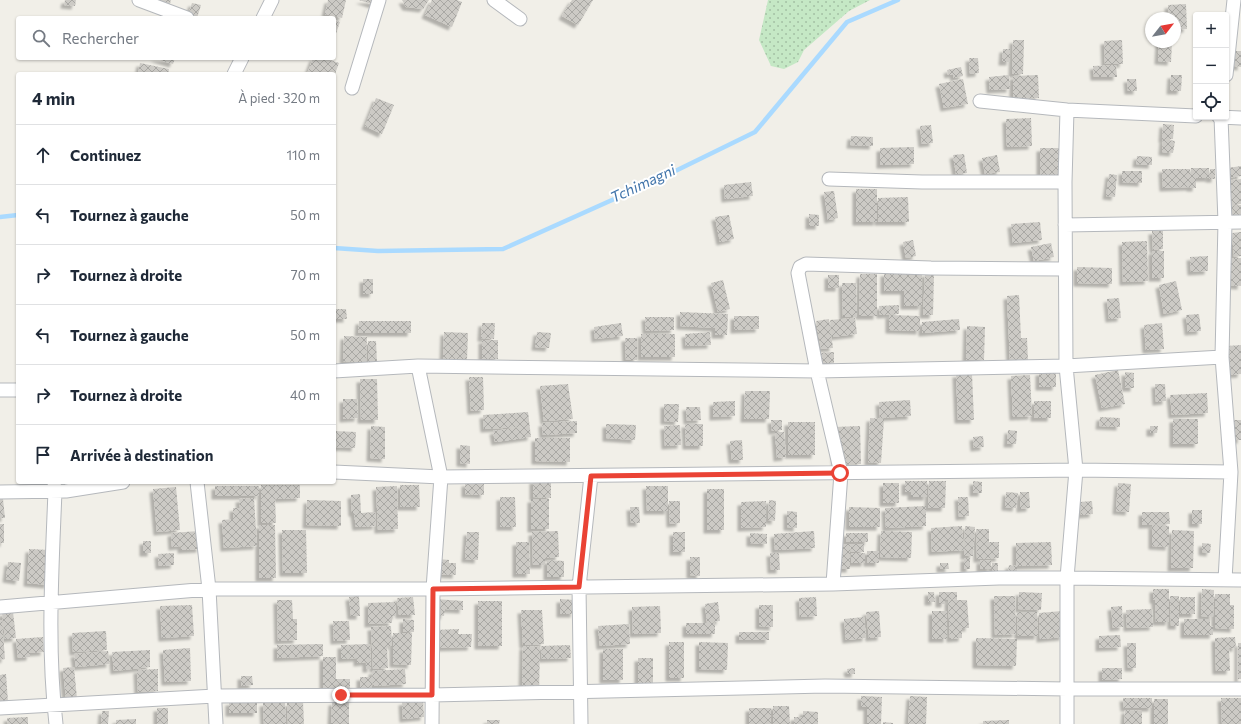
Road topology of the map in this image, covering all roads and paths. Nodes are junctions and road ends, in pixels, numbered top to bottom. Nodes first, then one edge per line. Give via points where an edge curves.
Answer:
1 (139, 0) edge
2 (272, 0) edge
3 (379, 0) edge
4 (494, 0) edge
5 (1234, 0) edge
6 (180, 16) edge
7 (264, 16) edge
8 (520, 18) dead end
9 (1229, 48) edge
10 (241, 60) edge
11 (235, 72) edge
12 (352, 88) dead end
13 (980, 101) dead end
14 (1067, 110) junction
15 (1193, 116) edge
16 (1229, 117) edge
17 (1241, 118) edge
18 (1221, 120) edge
19 (829, 179) dead end
20 (1065, 182) junction
21 (1225, 222) junction
22 (1241, 222) edge
23 (1065, 225) junction
24 (1065, 268) junction
25 (1222, 357) junction
26 (418, 366) junction
27 (1066, 366) junction
28 (336, 371) edge
29 (817, 371) junction
30 (0, 390) edge
31 (16, 390) edge
32 (1076, 470) junction
33 (336, 472) edge
34 (1231, 472) junction
35 (840, 473) junction
36 (591, 476) junction
37 (441, 477) junction
38 (110, 484) edge
39 (197, 484) edge
40 (54, 487) edge
41 (0, 492) edge
42 (1068, 578) junction
43 (1225, 580) junction
44 (1241, 580) edge
45 (833, 584) junction
46 (579, 587) junction
47 (433, 589) junction
48 (209, 590) junction
49 (51, 603) junction
50 (0, 607) edge
51 (1067, 689) junction
52 (1241, 689) edge
53 (581, 692) junction
54 (432, 695) junction
55 (215, 696) junction
56 (54, 705) junction
57 (0, 708) edge
58 (56, 724) edge
59 (216, 724) edge
60 (432, 724) edge
61 (581, 724) edge
62 (1066, 724) edge

1 - 6 street
2 - 7 street
3 - 12 street
4 - 8 street
5 - 9 street
10 - 11 street
13 - 14 street
14 - 15 street
14 - 20 street
16 - 17 street
18 - 21 street
19 - 20 street
20 - 23 street
21 - 22 street
21 - 23 street
21 - 25 street
23 - 24 street
24 - 27 street
24 - 29 street via 930,268 806,264 800,267 798,274
25 - 27 street
25 - 34 street
26 - 28 street
26 - 29 street
26 - 37 street
27 - 29 street
27 - 32 street
29 - 35 street
30 - 31 street
32 - 34 street
32 - 35 street
32 - 42 street
33 - 37 street
34 - 43 street
35 - 36 street
35 - 45 street
36 - 37 street
36 - 46 street
37 - 47 street
38 - 40 street via 66,491
39 - 48 street
40 - 41 street
40 - 49 street
42 - 43 street
42 - 45 street
42 - 51 street
43 - 44 street
45 - 46 street
46 - 47 street
46 - 53 street
47 - 48 street
47 - 54 street
48 - 49 street
48 - 55 street
49 - 50 street
49 - 56 street
51 - 52 street
51 - 53 street via 825,686
51 - 62 street
53 - 54 street
53 - 61 street
54 - 55 street
54 - 60 street
55 - 56 street
55 - 59 street
56 - 57 street
56 - 58 street

